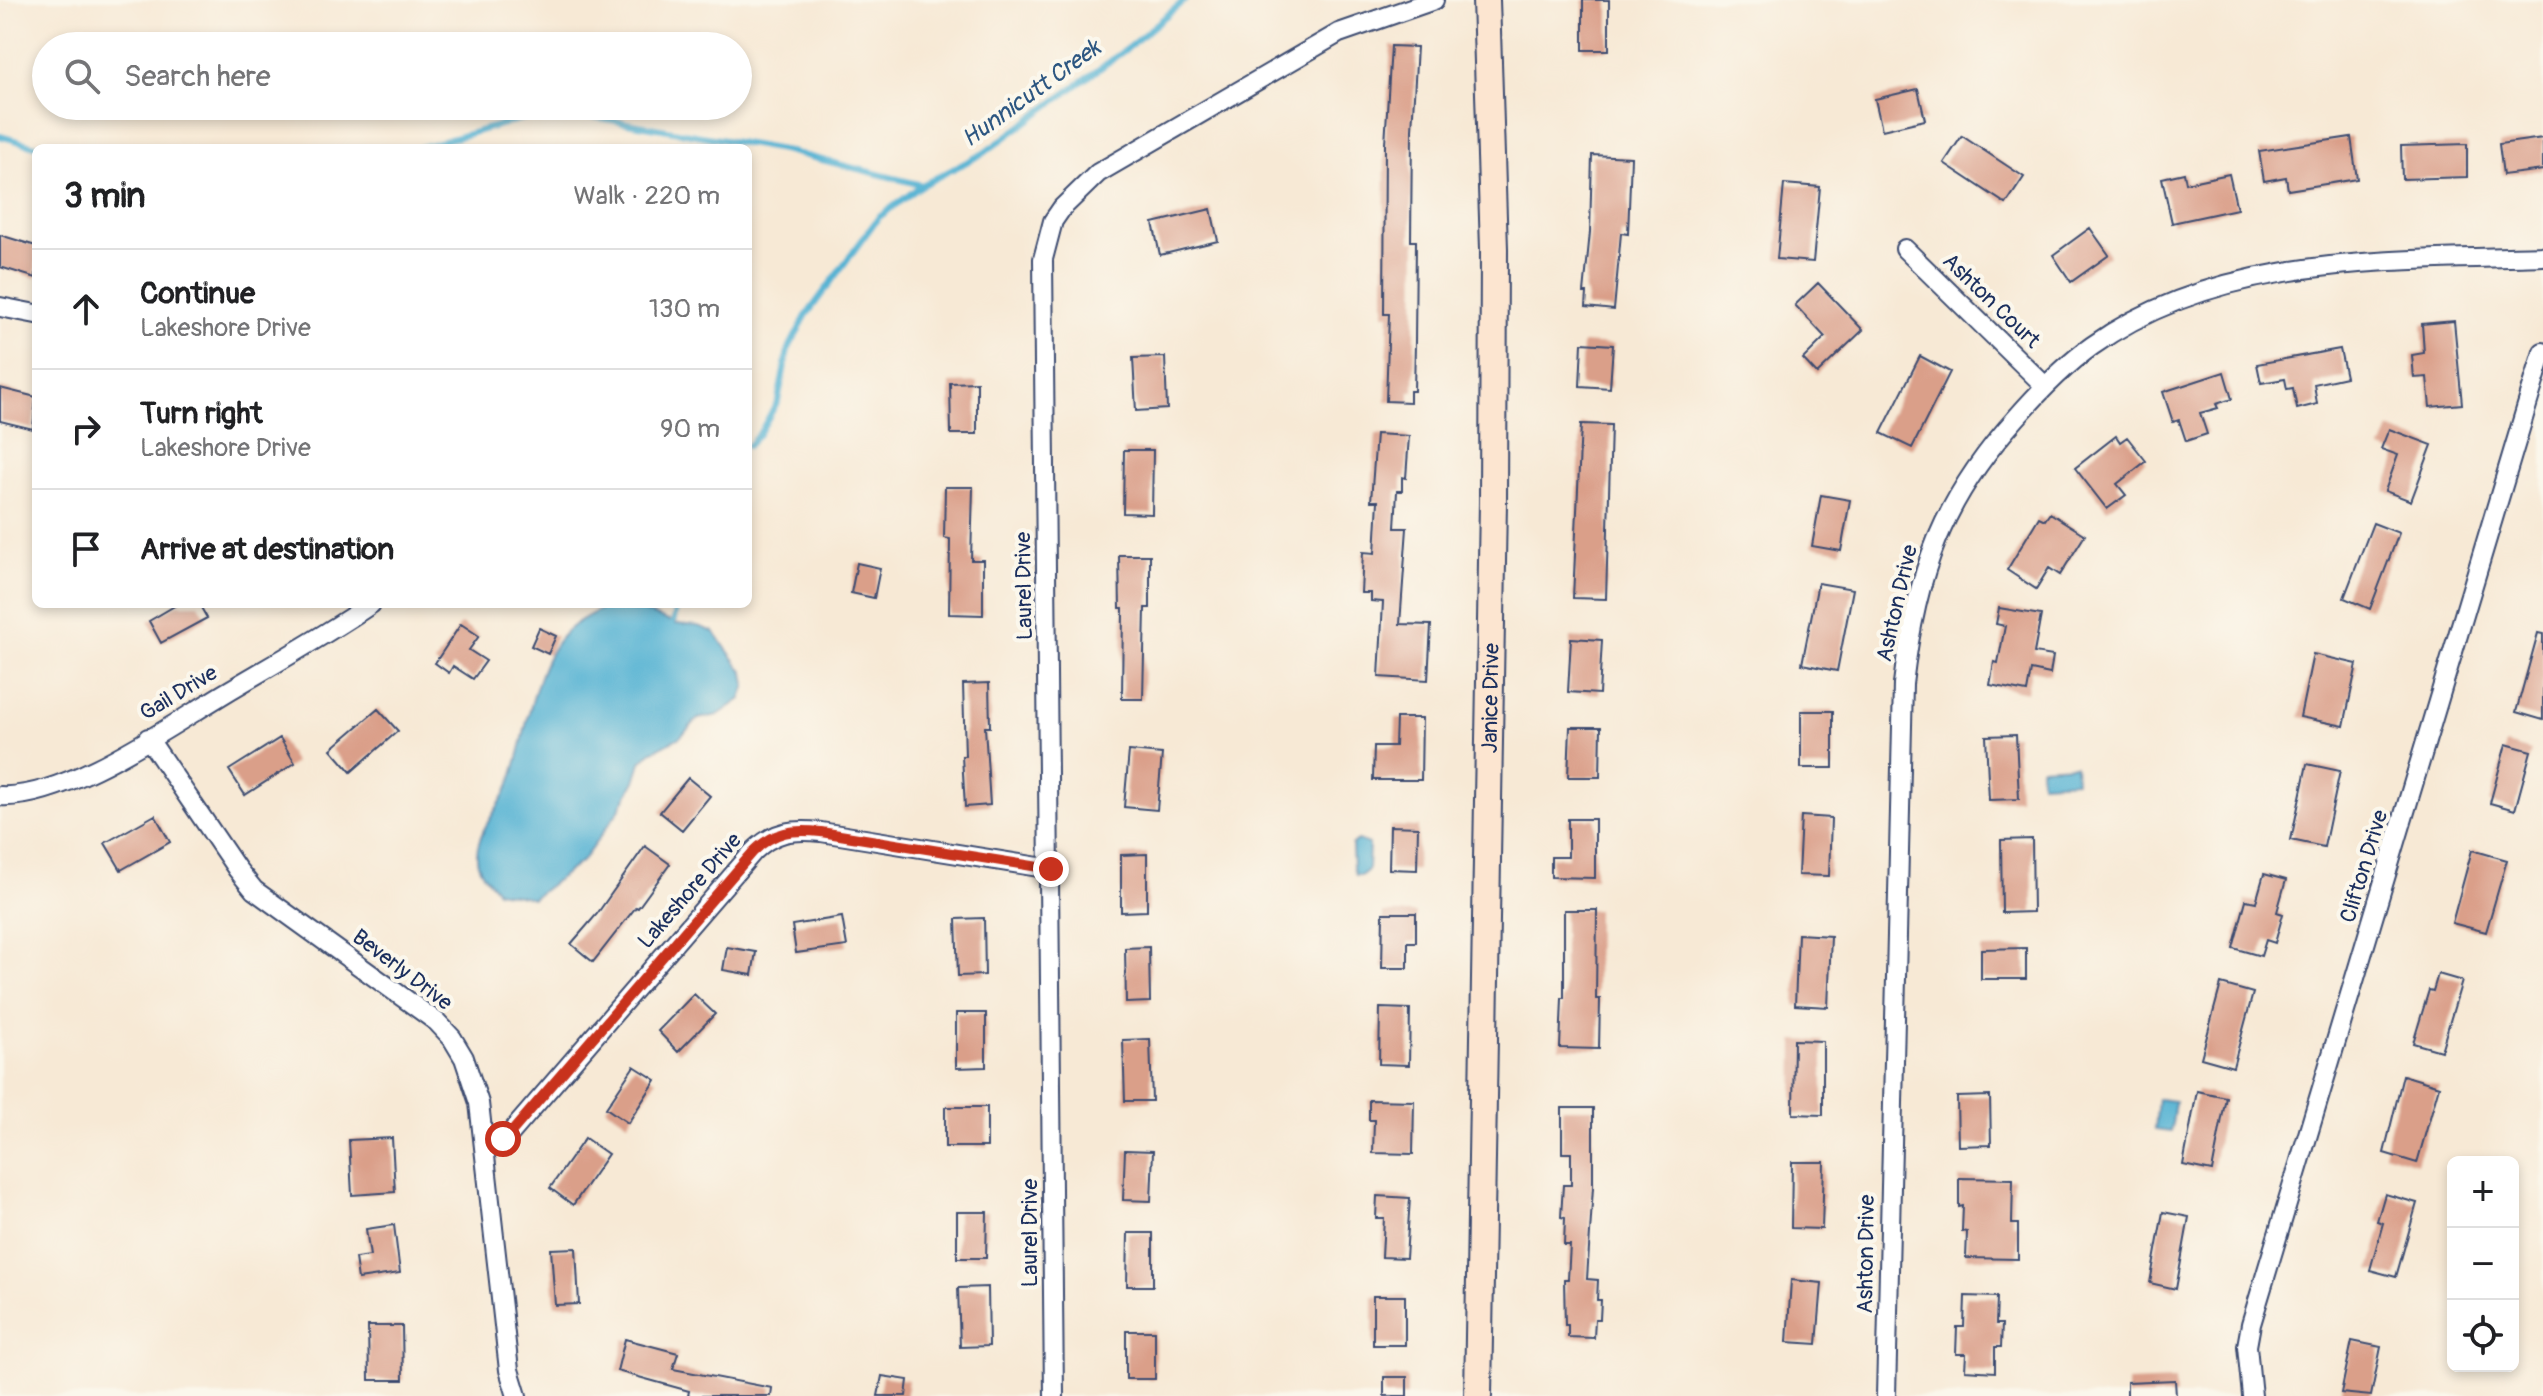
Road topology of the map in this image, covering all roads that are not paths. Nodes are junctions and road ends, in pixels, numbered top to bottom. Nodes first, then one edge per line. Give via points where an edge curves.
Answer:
1 (1434, 0) edge
2 (1486, 0) edge
3 (1905, 249) dead end
4 (2543, 256) edge
5 (0, 307) edge
6 (32, 313) edge
7 (2543, 352) edge
8 (2045, 386) junction
9 (364, 608) edge
10 (148, 738) junction
11 (0, 796) edge
12 (1051, 869) junction
13 (485, 1146) junction
14 (517, 1396) edge
15 (1054, 1396) edge
16 (1478, 1396) edge
17 (1886, 1396) edge
18 (2252, 1396) edge

1 - 12 street, Laurel Drive via 1339,33 1125,157 1085,183 1053,221 1043,259
2 - 16 street, Janice Drive via 1494,249 1493,487
3 - 8 street, Ashton Court
4 - 8 street, Ashton Drive via 2374,262 2238,282 2120,328
5 - 6 street
7 - 18 street, Clifton Drive via 2251,1324 2247,1346
8 - 17 street, Ashton Drive via 1986,451 1949,512 1925,568 1908,639 1901,731
9 - 10 street, Gail Drive
10 - 11 street, Gail Drive via 62,784
10 - 13 street, Beverly Drive via 254,890 452,1038 473,1079
12 - 13 street, Lakeshore Drive via 821,832 773,835 509,1135
12 - 15 street, Laurel Drive
13 - 14 street, Beverly Drive via 509,1370

